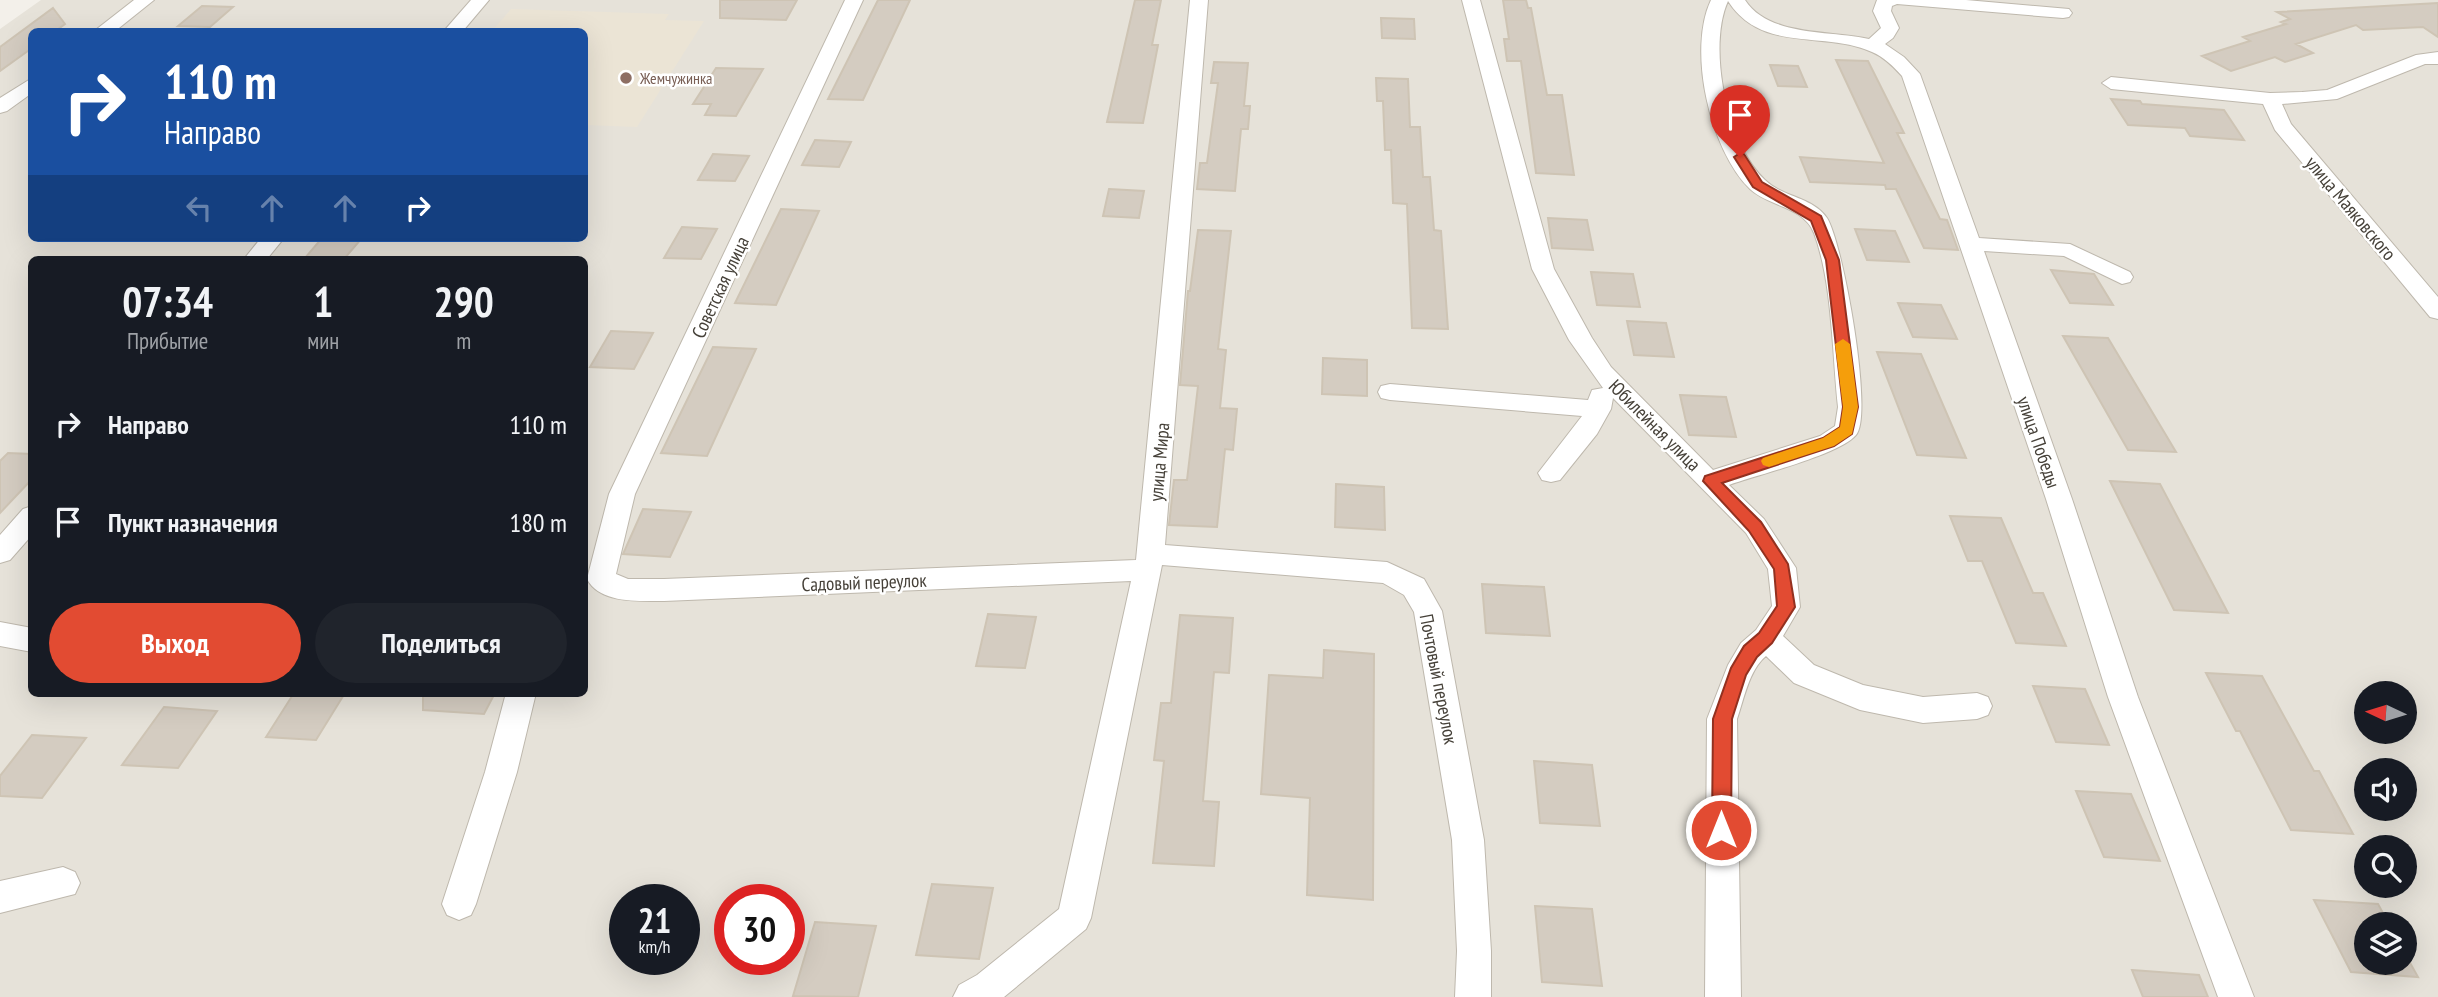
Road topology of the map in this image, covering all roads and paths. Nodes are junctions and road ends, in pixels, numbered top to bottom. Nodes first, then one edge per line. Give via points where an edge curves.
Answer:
1 (145, 0) edge
2 (480, 0) edge
3 (854, 0) edge
4 (1199, 0) edge
5 (1471, 0) edge
6 (1720, 0) edge
7 (1736, 0) edge
8 (1893, 0) edge
9 (1901, 0) edge
10 (2063, 13) dead end
11 (107, 28) edge
12 (456, 28) edge
13 (1872, 45) junction
14 (2438, 58) edge
15 (2111, 83) dead end
16 (28, 87) edge
17 (2270, 99) junction
18 (0, 107) edge
19 (270, 242) edge
20 (1970, 244) junction
21 (258, 256) edge
22 (2122, 277) dead end
23 (2438, 312) edge
24 (1604, 373) junction
25 (1390, 392) dead end
26 (1599, 409) junction
27 (1551, 473) dead end
28 (1710, 481) junction
29 (28, 520) edge
30 (0, 552) edge
31 (1149, 562) junction
32 (593, 584) edge
33 (0, 634) edge
34 (1766, 638) junction
35 (28, 639) edge
36 (520, 697) edge
37 (1977, 706) dead end
38 (63, 883) dead end
39 (0, 897) edge
40 (459, 904) dead end
41 (971, 997) edge
42 (1473, 997) edge
43 (1723, 997) edge
44 (2236, 997) edge

1 - 11 street
2 - 12 street
3 - 32 street, Советская улица via 622,494
4 - 31 street, улица Мира
5 - 24 street, Юбилейная улица via 1543,269
6 - 28 street via 1712,10 1709,32 1719,103 1748,174 1758,185 1817,219 1832,260 1850,407 1847,430 1829,442
7 - 13 street, улица Победы via 1750,20 1763,25
8 - 13 street via 1884,3 1882,11 1890,28
9 - 10 street
13 - 20 street, улица Победы via 1896,57 1911,74
14 - 17 street via 2422,59 2330,95
15 - 17 street
16 - 18 street
17 - 23 street, улица Маяковского via 2283,126
19 - 21 street
20 - 22 street via 2070,251
20 - 44 street, улица Победы via 2123,697
24 - 26 street
24 - 28 street, Юбилейная улица
25 - 26 street
26 - 27 street
28 - 34 street, Юбилейная улица via 1755,526 1782,568 1786,607
29 - 30 street
31 - 32 street, Садовый переулок via 664,590
31 - 41 street, улица Мира via 1074,918
31 - 42 street, Почтовый переулок via 1387,573 1414,587 1429,611 1468,840
33 - 35 street
34 - 37 street via 1804,674 1860,697 1923,710
34 - 43 street, Юбилейная улица via 1738,674 1722,719
36 - 40 street
38 - 39 street

